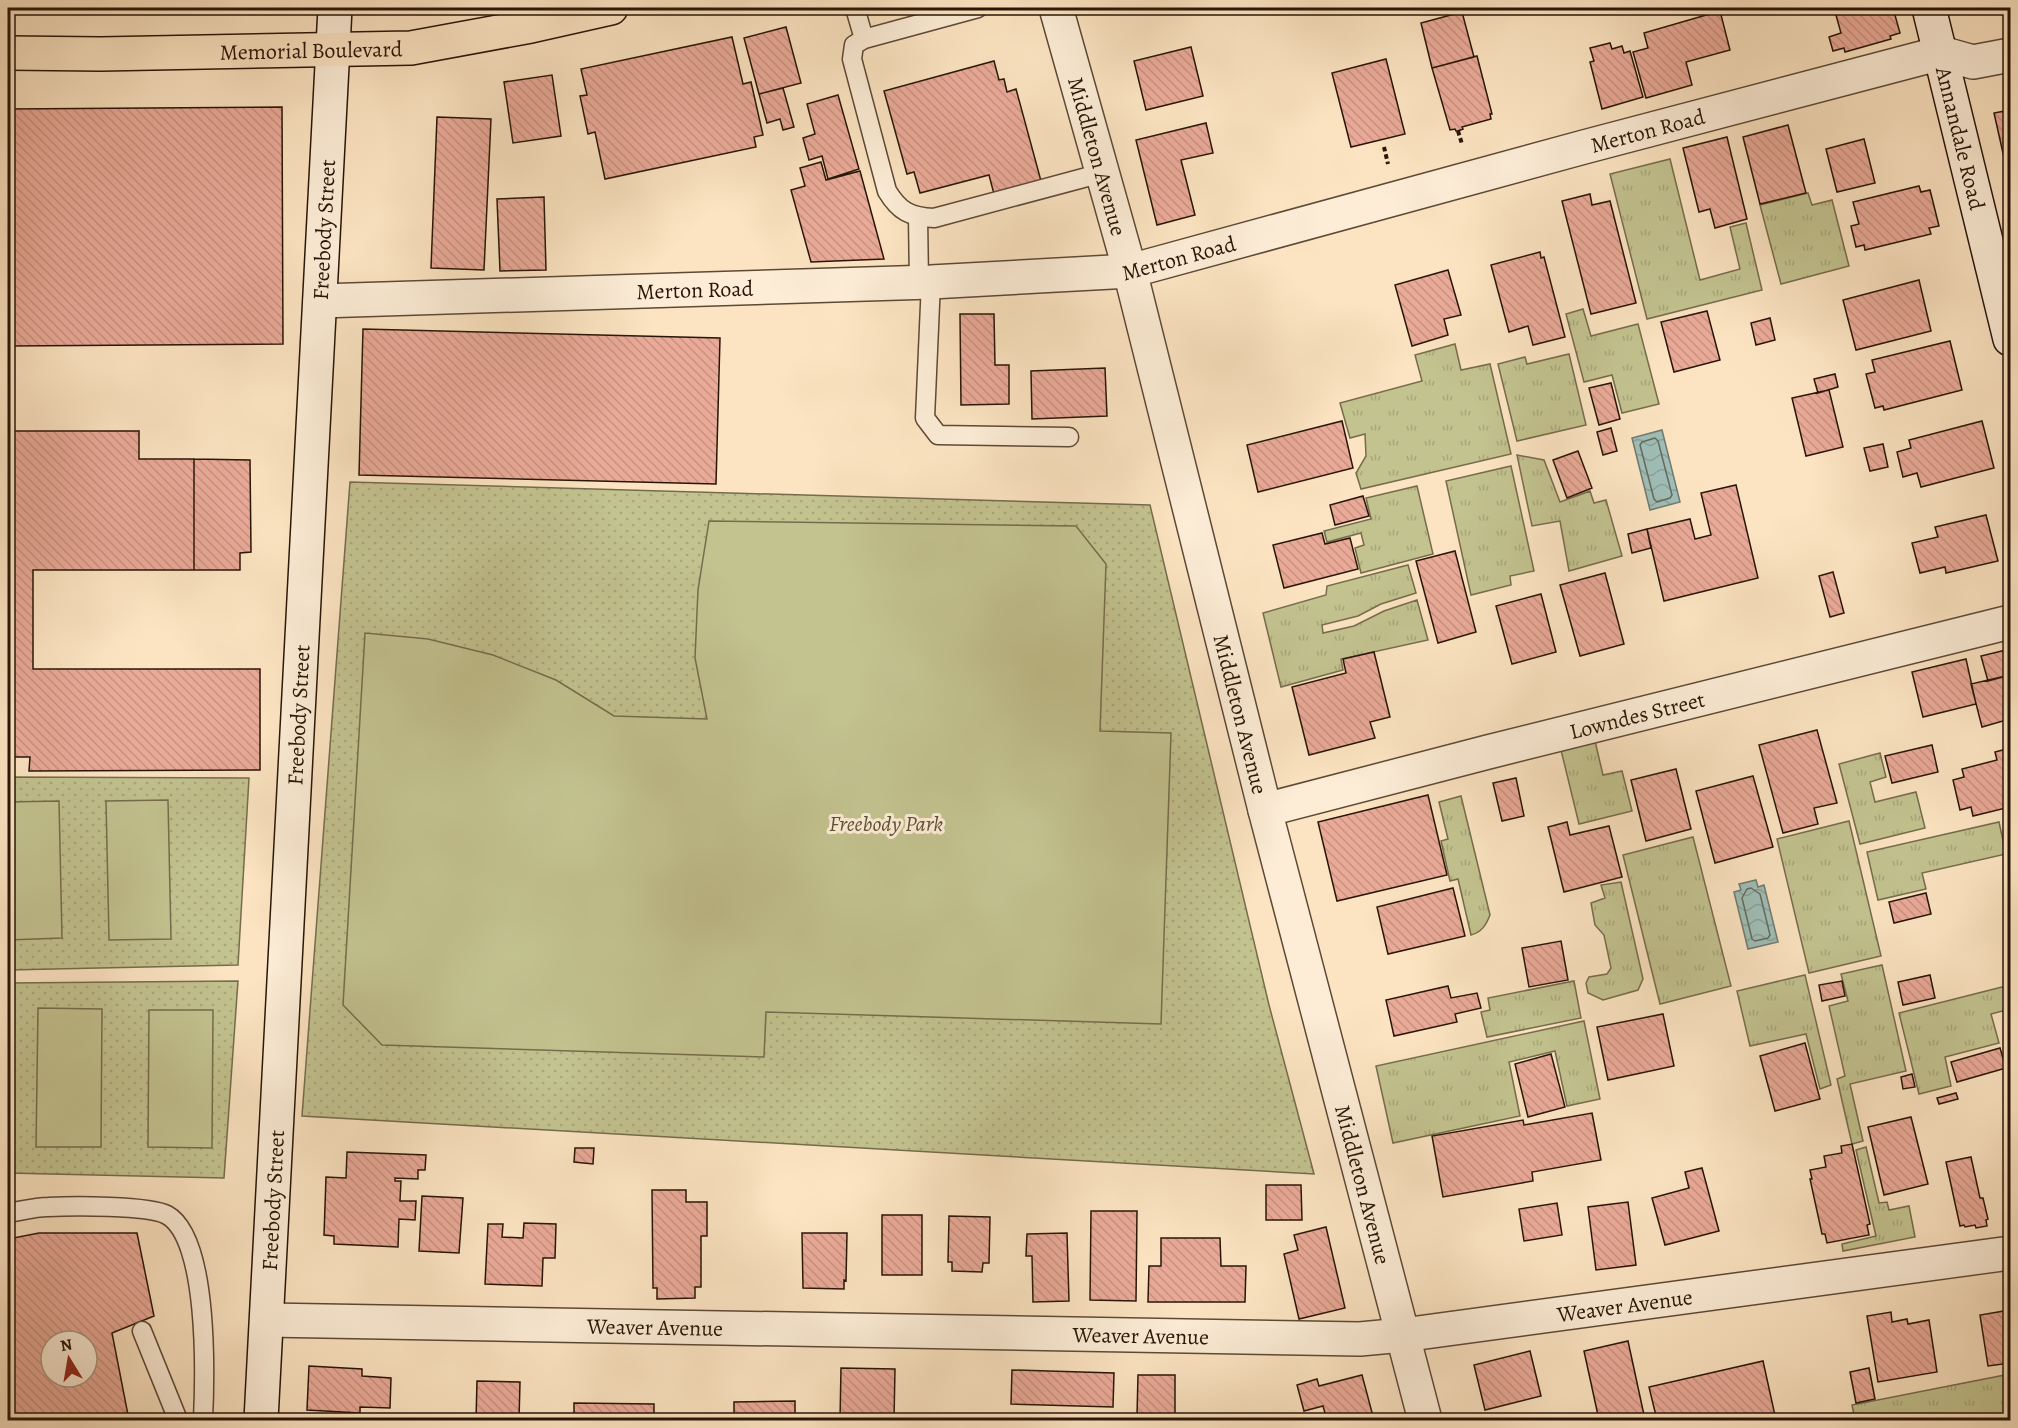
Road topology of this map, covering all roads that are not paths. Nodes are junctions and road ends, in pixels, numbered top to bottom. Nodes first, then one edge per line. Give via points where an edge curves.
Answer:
1 (335, 8) edge
2 (611, 8) edge
3 (855, 8) edge
4 (978, 8) edge
5 (1056, 8) edge
6 (1929, 8) edge
7 (864, 39) junction
8 (334, 50) junction
9 (8, 53) edge
10 (1941, 53) junction
11 (2010, 55) edge
12 (1102, 173) junction
13 (918, 217) junction
14 (1130, 272) junction
15 (925, 282) junction
16 (320, 301) junction
17 (2010, 339) edge
18 (1069, 437) dead end
19 (2010, 622) edge
20 (1265, 810) junction
21 (8, 1213) edge
22 (2010, 1253) edge
23 (267, 1320) junction
24 (142, 1330) dead end
25 (1403, 1335) junction
26 (178, 1420) edge
27 (203, 1420) edge
28 (261, 1420) edge
29 (1425, 1420) edge

1 - 8 street, Freebody Street
2 - 8 main road, Memorial Boulevard via 411,48
3 - 7 lane
4 - 7 lane
5 - 12 street, Middleton Avenue
6 - 10 street, Annandale Road
7 - 13 lane via 854,45 852,59 887,191 897,207
8 - 9 main road, Memorial Boulevard
8 - 16 street, Freebody Street
10 - 11 street via 1973,62
10 - 14 street, Merton Road
10 - 17 street, Annandale Road
12 - 13 lane via 934,218
12 - 14 street, Middleton Avenue
13 - 15 lane
14 - 15 street, Merton Road
14 - 20 street, Middleton Avenue
15 - 16 street, Merton Road
15 - 18 lane via 925,418 938,435
16 - 23 street, Freebody Street
19 - 20 street, Lowndes Street
20 - 25 street, Middleton Avenue
21 - 27 lane via 47,1207 138,1208 166,1214 177,1223 192,1254 203,1323
22 - 25 street, Weaver Avenue
23 - 25 street, Weaver Avenue via 1360,1339
23 - 28 street, Freebody Street
24 - 26 lane
25 - 29 street, Middleton Avenue

